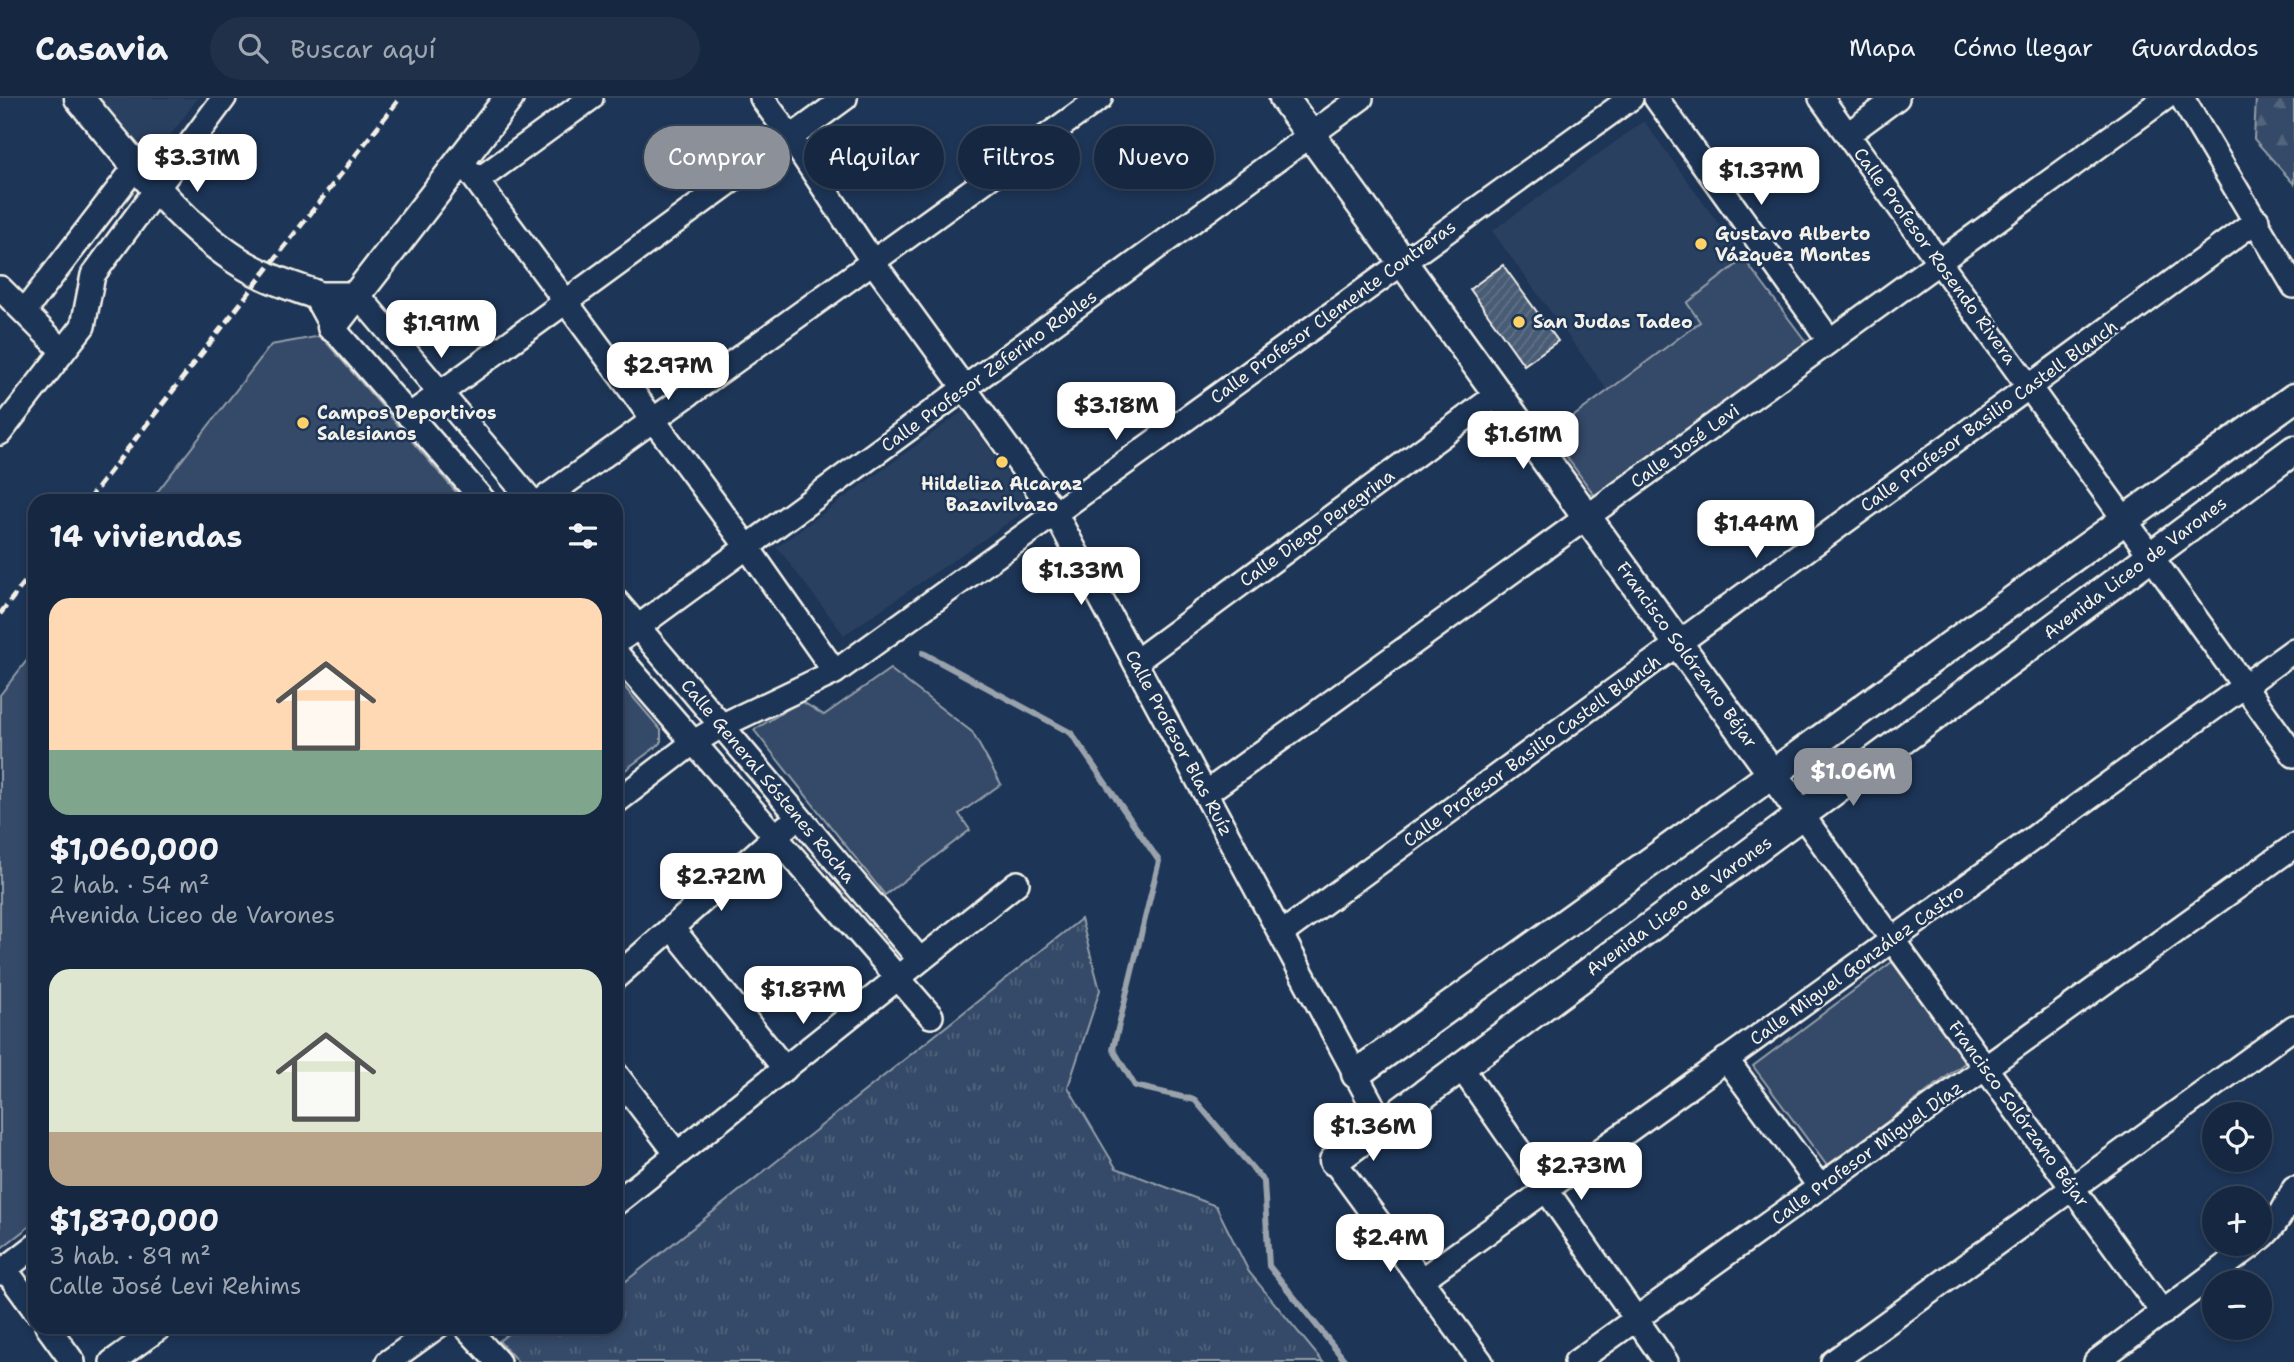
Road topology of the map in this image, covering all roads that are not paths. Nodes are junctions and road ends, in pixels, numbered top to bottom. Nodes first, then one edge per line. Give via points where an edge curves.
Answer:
1 (79, 98) edge
2 (224, 98) edge
3 (509, 98) edge
4 (591, 98) edge
5 (762, 98) edge
6 (845, 98) edge
7 (1100, 98) edge
8 (1284, 98) edge
9 (1361, 98) edge
10 (1631, 98) edge
11 (1656, 98) edge
12 (1822, 98) edge
13 (1897, 98) edge
14 (2165, 98) edge
15 (2182, 98) edge
16 (1848, 134) junction
17 (1311, 135) junction
18 (791, 138) junction
19 (136, 165) junction
20 (469, 170) junction
21 (156, 189) junction
22 (2257, 220) junction
23 (873, 261) junction
24 (1403, 262) junction
25 (1939, 262) junction
26 (2294, 286) edge
27 (0, 288) edge
28 (314, 294) junction
29 (357, 295) junction
30 (567, 301) junction
31 (23, 312) junction
32 (332, 327) junction
33 (1830, 341) junction
34 (63, 351) junction
35 (2029, 387) junction
36 (965, 389) junction
37 (440, 393) junction
38 (1498, 394) junction
39 (2294, 398) edge
40 (409, 416) junction
41 (654, 420) junction
42 (0, 433) edge
43 (2294, 450) edge
44 (478, 494) edge
45 (526, 494) edge
46 (550, 494) edge
47 (1055, 513) junction
48 (1587, 517) junction
49 (2125, 520) junction
50 (748, 548) junction
51 (2151, 556) junction
52 (623, 610) edge
53 (638, 628) junction
54 (623, 638) edge
55 (1679, 643) junction
56 (2294, 650) edge
57 (623, 661) edge
58 (1135, 662) junction
59 (835, 672) junction
60 (2244, 686) junction
61 (721, 726) junction
62 (694, 743) junction
63 (2294, 755) edge
64 (1773, 774) junction
65 (1206, 793) junction
66 (623, 798) edge
67 (1802, 815) junction
68 (798, 817) junction
69 (776, 836) junction
70 (2294, 846) edge
71 (1017, 883) dead end
72 (672, 928) junction
73 (1281, 934) junction
74 (1893, 939) junction
75 (920, 960) junction
76 (623, 971) edge
77 (899, 978) junction
78 (931, 1016) dead end
79 (2294, 1027) edge
80 (1726, 1059) junction
81 (1461, 1068) junction
82 (1986, 1068) junction
83 (785, 1069) junction
84 (1356, 1074) junction
85 (623, 1083) edge
86 (1383, 1125) junction
87 (677, 1154) junction
88 (1334, 1161) joint
89 (1820, 1187) junction
90 (2072, 1188) junction
91 (1546, 1189) junction
92 (2294, 1189) edge
93 (623, 1197) edge
94 (2272, 1228) edge
95 (28, 1251) edge
96 (2237, 1256) edge
97 (3, 1271) edge
98 (1421, 1280) junction
99 (28, 1301) edge
100 (2163, 1313) junction
101 (1636, 1319) junction
102 (53, 1334) edge
103 (151, 1334) edge
104 (427, 1334) edge
105 (472, 1334) edge
106 (73, 1362) edge
107 (112, 1362) edge
108 (388, 1362) edge
109 (498, 1362) edge
110 (1481, 1362) edge
111 (1576, 1362) edge
112 (1666, 1362) edge
113 (1833, 1362) edge
114 (2096, 1362) edge

1 - 19 street
2 - 21 street
3 - 20 street
4 - 20 street
5 - 18 street, Calle Profesor Blas Ruíz
6 - 18 street
7 - 23 street
8 - 17 street, Francisco Solórzano Béjar
9 - 17 street, Calle Profesor Zeferino Robles
10 - 24 street, Calle Profesor Clemente Contreras
11 - 33 street
12 - 16 street, Calle Profesor Rosendo Rivera
13 - 16 street
14 - 25 street, Calle José Levi
15 - 22 street
16 - 25 street, Calle Profesor Rosendo Rivera
17 - 24 street, Francisco Solórzano Béjar
17 - 36 street, Calle Profesor Zeferino Robles
18 - 23 street, Calle Profesor Blas Ruíz
18 - 30 street
19 - 21 street
19 - 31 street
20 - 29 street
20 - 30 street
21 - 28 street via 219,248 262,275
21 - 34 street via 93,275 83,326
22 - 26 street
22 - 35 street, Calle Profesor Basilio Castell Blanch
23 - 36 street, Calle Profesor Blas Ruíz
23 - 41 street
24 - 38 street, Francisco Solórzano Béjar
24 - 47 street, Calle Profesor Clemente Contreras
25 - 33 street, Calle José Levi
25 - 35 street, Calle Profesor Rosendo Rivera
27 - 31 street
28 - 29 street
28 - 32 street
29 - 32 street
29 - 37 street
30 - 37 street
30 - 41 street
31 - 34 street
32 - 40 street
33 - 48 street, Calle José Levi
34 - 42 street
35 - 49 street, Calle Profesor Rosendo Rivera
35 - 55 street, Calle Profesor Basilio Castell Blanch
36 - 47 street, Calle Profesor Blas Ruíz
36 - 50 street, Calle Profesor Zeferino Robles
37 - 40 street
37 - 45 street
38 - 48 street, Francisco Solórzano Béjar
38 - 58 street, Calle Diego Peregrina
39 - 49 street
40 - 44 street
41 - 46 street
41 - 50 street
43 - 51 street, Avenida Liceo de Varones
47 - 58 street, Calle Profesor Blas Ruíz
47 - 59 street, Calle Profesor Clemente Contreras
48 - 55 street, Francisco Solórzano Béjar
48 - 65 street, Calle José Levi
49 - 51 street, Calle Profesor Rosendo Rivera
49 - 64 street
50 - 53 street, Calle Profesor Zeferino Robles
50 - 59 street
51 - 60 street, Calle Profesor Rosendo Rivera
51 - 67 street, Avenida Liceo de Varones
52 - 53 street, Calle General Sóstenes Rocha
53 - 54 street, Calle Profesor Zeferino Robles
53 - 61 street, Calle General Sóstenes Rocha
55 - 64 street, Francisco Solórzano Béjar
55 - 73 street, Calle Profesor Basilio Castell Blanch
56 - 60 street, Calle Miguel González Castro
57 - 62 street, Calle General Sóstenes Rocha
58 - 65 street, Calle Profesor Blas Ruíz
59 - 61 street, Calle Profesor Clemente Contreras
60 - 63 street, Calle Profesor Rosendo Rivera
60 - 74 street, Calle Miguel González Castro
61 - 62 street, Calle Profesor Clemente Contreras
61 - 68 street, Calle General Sóstenes Rocha
62 - 66 street, Calle Profesor Clemente Contreras
62 - 69 street, Calle General Sóstenes Rocha
64 - 67 street, Francisco Solórzano Béjar
64 - 84 street
65 - 73 street, Calle Profesor Blas Ruíz
67 - 74 street, Francisco Solórzano Béjar
67 - 81 street, Avenida Liceo de Varones
68 - 69 street
68 - 75 street, Calle General Sóstenes Rocha
69 - 72 street
69 - 77 street, Calle General Sóstenes Rocha
70 - 82 street, Calle Profesor Miguel Díaz
71 - 75 street
72 - 76 street
72 - 83 street
73 - 84 street, Calle Profesor Blas Ruíz
74 - 80 street, Calle Miguel González Castro
74 - 82 street, Francisco Solórzano Béjar
75 - 77 street
77 - 78 street, Calle General Sóstenes Rocha
77 - 83 street
79 - 90 street
80 - 89 street
80 - 91 street, Calle Miguel González Castro
81 - 86 street, Avenida Liceo de Varones
81 - 91 street
82 - 89 street, Calle Profesor Miguel Díaz
82 - 90 street, Francisco Solórzano Béjar
83 - 87 street
84 - 86 street, Calle Profesor Blas Ruíz
85 - 87 street
86 - 88 street, Avenida Liceo de Varones
87 - 93 street
88 - 98 street
89 - 101 street, Calle Profesor Miguel Díaz
90 - 100 street, Francisco Solórzano Béjar
90 - 113 street
91 - 98 street, Calle Miguel González Castro
91 - 101 street
92 - 94 street
95 - 97 street
96 - 100 street
97 - 99 street
98 - 110 street
100 - 114 street
101 - 111 street, Calle Profesor Miguel Díaz
101 - 112 street
102 - 106 street
103 - 107 street
104 - 108 street
105 - 109 street

